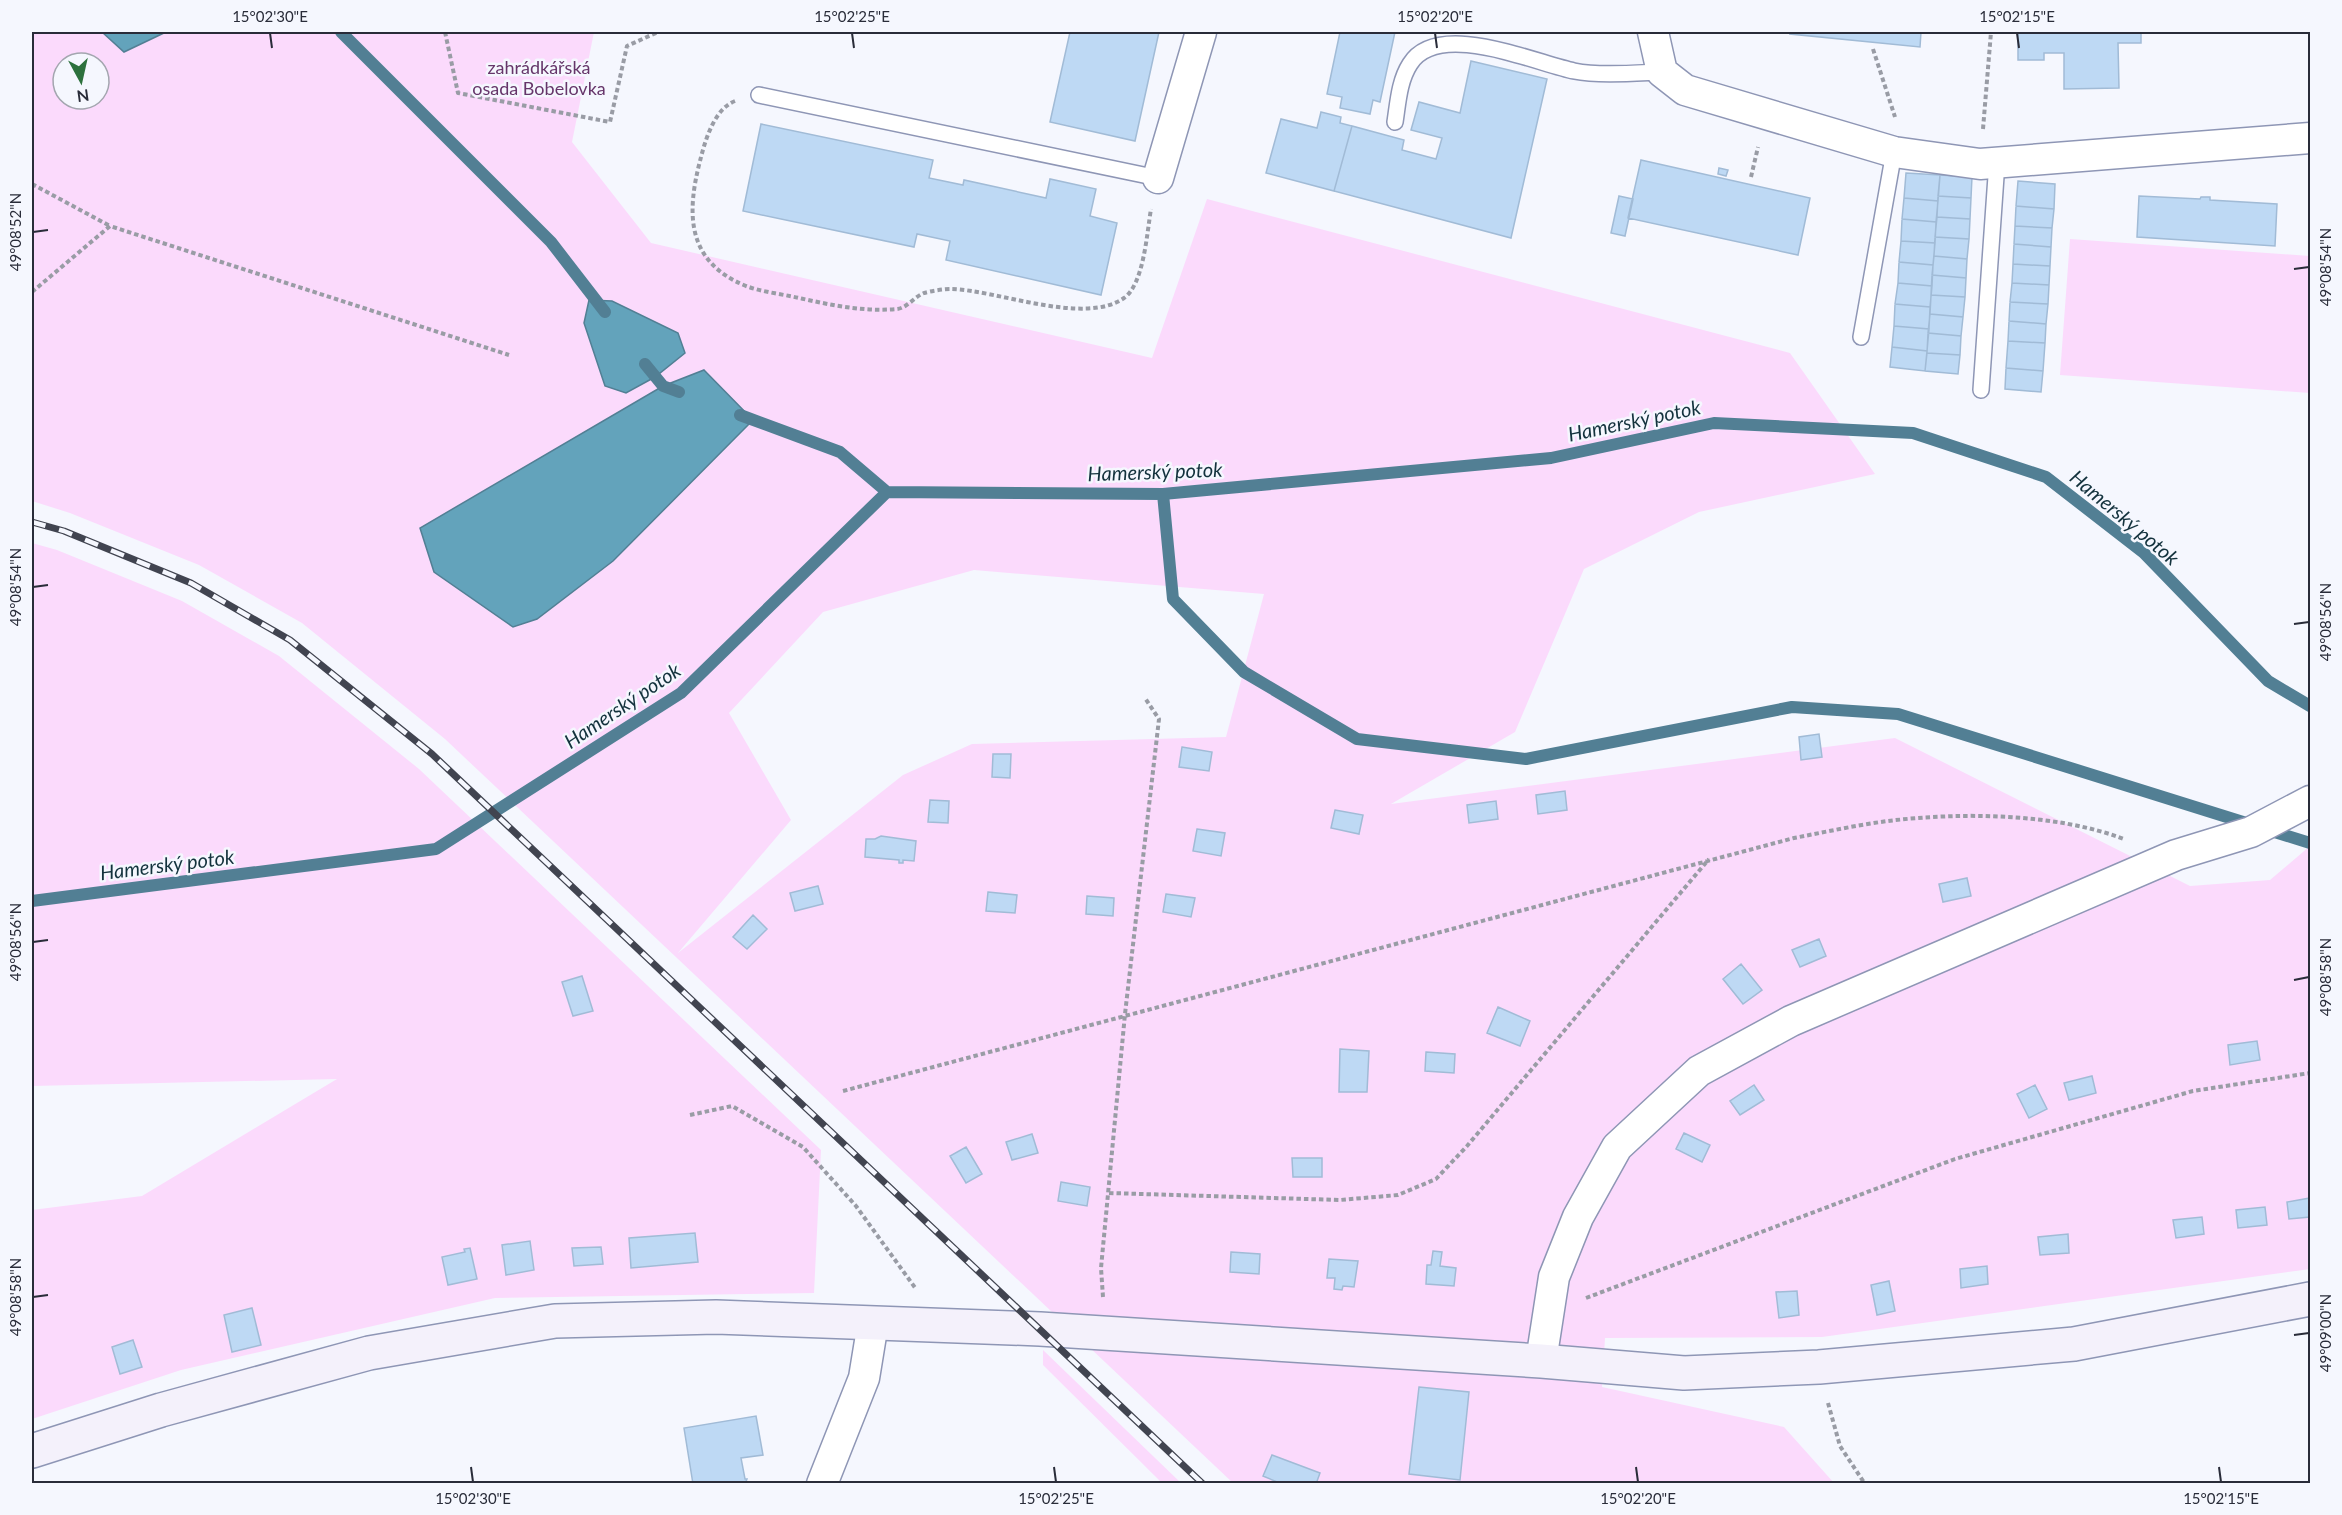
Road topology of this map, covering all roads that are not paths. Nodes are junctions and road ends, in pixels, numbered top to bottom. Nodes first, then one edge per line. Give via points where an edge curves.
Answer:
1 (1201, 32) edge
2 (1653, 32) edge
3 (1662, 72) junction
4 (759, 95) road end
5 (1395, 122) dead end
6 (2310, 138) edge
7 (1894, 152) junction
8 (1988, 163) junction
9 (1158, 177) joint
10 (1862, 337) dead end
11 (1981, 390) dead end
12 (2310, 801) edge
13 (2310, 1299) edge
14 (873, 1323) junction
15 (1541, 1361) junction
16 (32, 1451) edge
17 (822, 1484) edge

1 - 9 street
2 - 3 street
3 - 5 lane via 1576,71 1500,50 1455,44 1428,48 1411,63 1402,82
3 - 7 street via 1685,90
4 - 9 lane
6 - 8 street
7 - 8 street
7 - 10 lane
8 - 11 lane
12 - 15 street via 2251,832 2176,855 1791,1021 1699,1071 1617,1147 1578,1217 1554,1277
13 - 15 street via 2074,1344 1819,1367 1684,1373
14 - 15 street
14 - 16 street via 716,1317 555,1321 369,1353 161,1410
14 - 17 street via 864,1378

